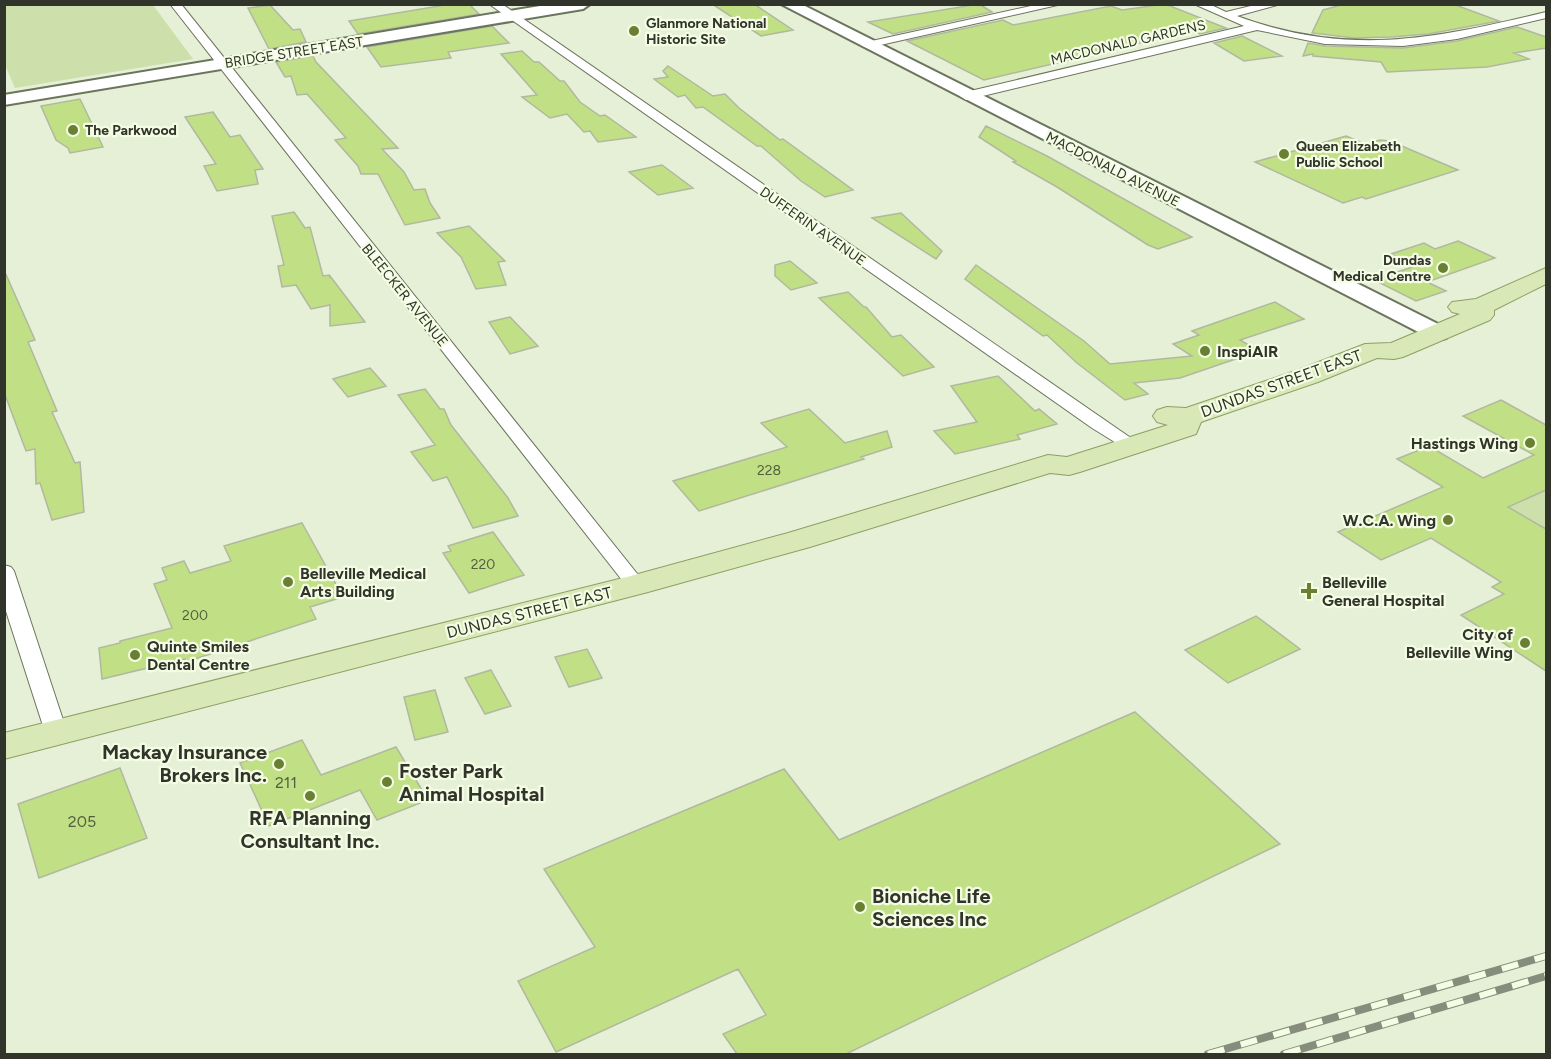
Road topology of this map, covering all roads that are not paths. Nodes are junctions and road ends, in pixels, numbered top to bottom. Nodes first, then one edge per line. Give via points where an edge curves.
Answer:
1 (175, 4) edge
2 (495, 4) edge
3 (583, 4) edge
4 (788, 4) edge
5 (1057, 4) edge
6 (1199, 4) edge
7 (1276, 4) edge
8 (1226, 15) junction
9 (1546, 15) edge
10 (511, 16) junction
11 (1258, 26) junction
12 (867, 45) junction
13 (221, 64) junction
14 (966, 96) junction
15 (4, 100) edge
16 (1546, 275) edge
17 (1429, 328) junction
18 (1122, 439) junction
19 (4, 571) edge
20 (636, 585) junction
21 (56, 732) junction
22 (4, 746) edge

1 - 13 street, BLEECKER AVENUE
2 - 10 street, DUFFERIN AVENUE
3 - 10 street, BRIDGE STREET EAST
4 - 12 street, MACDONALD AVENUE
5 - 12 street
6 - 8 street
7 - 8 street
8 - 11 street
9 - 11 street, MACDONALD GARDENS via 1440,39 1403,43 1325,40
10 - 13 street, BRIDGE STREET EAST
10 - 18 street, DUFFERIN AVENUE
11 - 14 street, MACDONALD GARDENS
12 - 14 street, MACDONALD AVENUE
13 - 15 street, BRIDGE STREET EAST
13 - 20 street, BLEECKER AVENUE
14 - 17 street, MACDONALD AVENUE
16 - 17 main road, DUNDAS STREET EAST via 1481,306 1481,315
17 - 18 main road, DUNDAS STREET EAST via 1394,351 1374,350 1188,417 1186,428
18 - 20 main road, DUNDAS STREET EAST via 1069,466 1048,464
19 - 21 street
20 - 21 main road, DUNDAS STREET EAST
21 - 22 main road, DUNDAS STREET EAST

